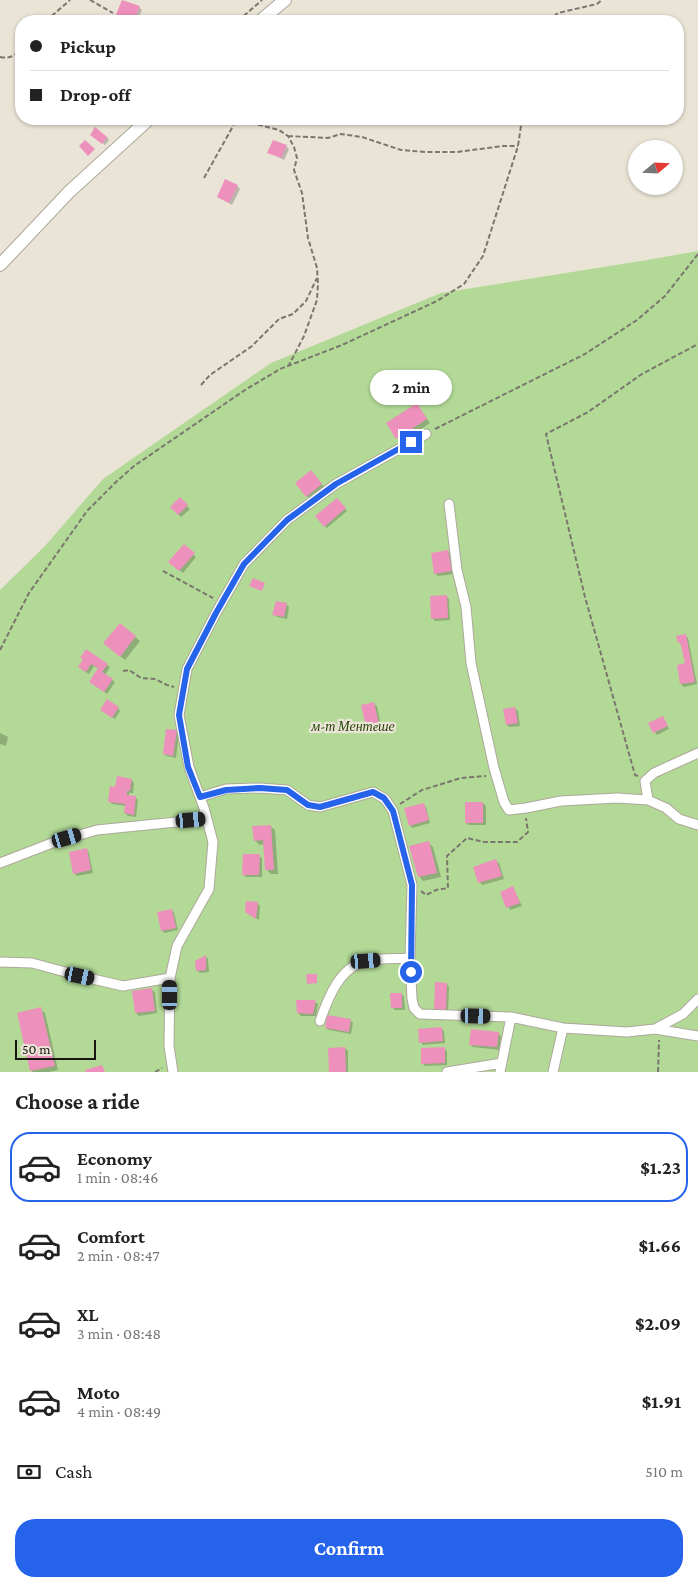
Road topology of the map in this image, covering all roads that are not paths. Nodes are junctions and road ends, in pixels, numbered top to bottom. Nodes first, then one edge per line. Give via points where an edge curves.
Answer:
1 (285, 0) edge
2 (267, 15) edge
3 (142, 125) edge
4 (0, 265) edge
5 (426, 434) road end
6 (449, 504) dead end
7 (698, 753) edge
8 (200, 797) junction
9 (648, 800) junction
10 (206, 819) junction
11 (698, 825) edge
12 (0, 863) edge
13 (410, 958) junction
14 (0, 962) edge
15 (170, 978) junction
16 (698, 999) edge
17 (511, 1017) junction
18 (320, 1021) dead end
19 (563, 1028) junction
20 (657, 1029) junction
21 (698, 1036) edge
22 (501, 1068) edge
23 (173, 1072) edge
24 (447, 1072) edge
25 (553, 1072) edge

1 - 2 main road
3 - 4 main road via 69,192
5 - 8 street via 336,484 287,520 244,564 187,669 179,715 188,767
6 - 9 street via 457,570 466,607 471,663 494,768 509,810 561,801
7 - 9 street via 654,773 645,781
8 - 10 street
8 - 13 street via 226,790 287,790 308,805 320,807 373,792 384,798 393,811 412,885
9 - 11 street via 666,808 679,819
10 - 12 street via 97,830
10 - 15 street via 213,842 209,890 177,946
13 - 17 street via 412,1004 416,1012
13 - 18 street via 366,961 350,969 328,996
14 - 15 street via 32,963 123,986
15 - 23 street via 169,1046
16 - 20 street via 683,1014
17 - 19 street
17 - 22 street
19 - 20 street via 627,1032
19 - 25 street
20 - 21 street
22 - 24 street

